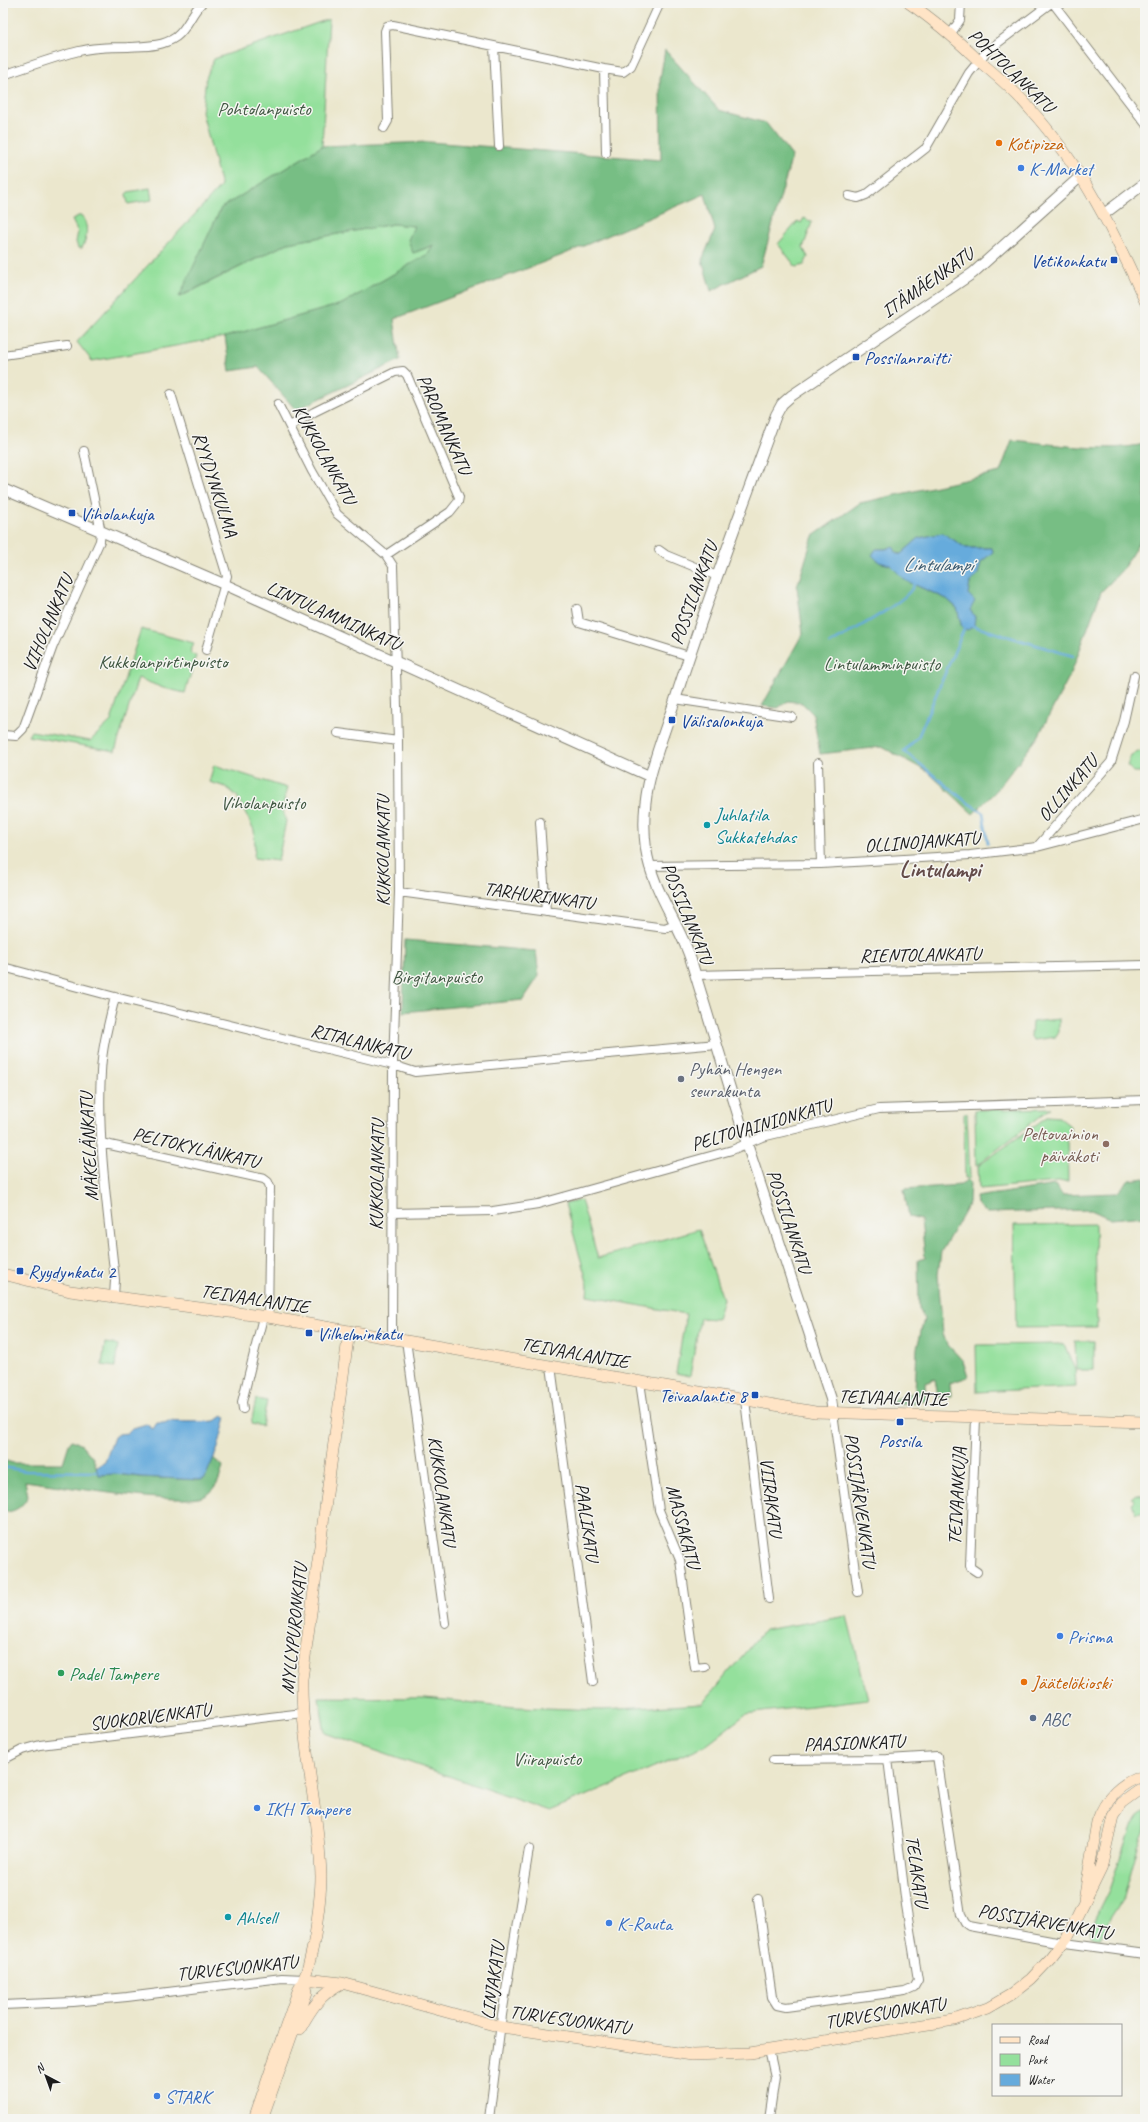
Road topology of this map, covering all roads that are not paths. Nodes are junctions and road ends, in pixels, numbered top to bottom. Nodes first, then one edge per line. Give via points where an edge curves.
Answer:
1 (660, 3) edge
2 (909, 3) edge
3 (961, 3) edge
4 (1052, 3) edge
5 (196, 4) edge
6 (950, 35) junction
7 (494, 46) junction
8 (979, 60) junction
9 (604, 69) junction
10 (3, 75) edge
11 (1145, 123) edge
12 (384, 128) dead end
13 (499, 146) dead end
14 (606, 153) dead end
15 (1081, 176) junction
16 (1145, 183) edge
17 (849, 196) dead end
18 (1104, 214) junction
19 (1145, 301) edge
20 (67, 346) dead end
21 (3, 355) edge
22 (171, 394) dead end
23 (278, 404) dead end
24 (782, 404) joint
25 (290, 426) junction
26 (84, 451) dead end
27 (3, 488) edge
28 (101, 532) junction
29 (658, 550) dead end
30 (386, 555) junction
31 (717, 576) junction
32 (226, 585) junction
33 (576, 608) dead end
34 (206, 650) dead end
35 (689, 656) junction
36 (396, 662) junction
37 (1134, 676) dead end
38 (675, 700) junction
39 (792, 717) dead end
40 (338, 733) dead end
41 (3, 735) edge
42 (398, 741) junction
43 (818, 763) dead end
44 (649, 776) junction
45 (1145, 819) edge
46 (540, 822) dead end
47 (1037, 847) junction
48 (821, 864) junction
49 (649, 866) junction
50 (399, 892) junction
51 (546, 912) junction
52 (675, 924) junction
53 (1145, 965) edge
54 (3, 968) edge
55 (695, 975) junction
56 (116, 998) junction
57 (717, 1044) junction
58 (394, 1065) junction
59 (1145, 1100) edge
60 (101, 1143) junction
61 (747, 1144) junction
62 (392, 1213) junction
63 (3, 1274) edge
64 (114, 1296) junction
65 (266, 1317) junction
66 (349, 1331) junction
67 (392, 1338) junction
68 (406, 1340) junction
69 (552, 1366) junction
70 (640, 1382) junction
71 (745, 1400) junction
72 (243, 1409) dead end
73 (833, 1413) junction
74 (976, 1418) junction
75 (1145, 1422) edge
76 (977, 1572) dead end
77 (858, 1592) dead end
78 (769, 1599) dead end
79 (445, 1623) dead end
80 (705, 1667) dead end
81 (593, 1682) dead end
82 (303, 1713) junction
83 (937, 1756) joint
84 (888, 1759) junction
85 (3, 1760) edge
86 (772, 1760) dead end
87 (1145, 1776) edge
88 (1145, 1789) edge
89 (529, 1849) dead end
90 (758, 1899) dead end
91 (1084, 1902) junction
92 (1064, 1942) junction
93 (1145, 1954) edge
94 (305, 1979) junction
95 (342, 1983) junction
96 (3, 2005) edge
97 (501, 2027) junction
98 (769, 2050) junction
99 (268, 2101) junction
100 (254, 2119) edge
101 (262, 2119) edge
102 (488, 2119) edge
103 (769, 2119) edge

1 - 9 street via 631,66 623,72
2 - 6 main road, POHTOLANKATU
3 - 6 street via 960,20
4 - 8 street via 986,51
4 - 11 street
5 - 10 street via 183,30 166,42 152,46 106,47 79,51
6 - 8 main road, POHTOLANKATU
7 - 9 street
7 - 12 street via 400,26 387,26 384,31 388,121
7 - 13 street
8 - 15 main road, POHTOLANKATU via 1030,108 1054,136
8 - 17 street via 968,73 926,148 866,196
9 - 14 street
15 - 18 main road, POHTOLANKATU
15 - 24 street, ITÄMÄENKATU via 973,274
16 - 18 street
18 - 19 main road, POHTOLANKATU
20 - 21 street
22 - 32 street, RYYDYNKULMA via 227,571
23 - 25 street, KUKKOLANKATU
24 - 31 street, POSSILANKATU
25 - 30 street, KUKKOLANKATU via 337,514
25 - 30 street, PAROMANKATU via 395,372 402,371 407,375 459,497 450,512
26 - 28 street
27 - 28 street, LINTULAMMINKATU
28 - 32 street, LINTULAMMINKATU
28 - 41 street, VIHOLANKATU via 100,541 44,669 24,730 16,736
29 - 31 street
30 - 36 street, KUKKOLANKATU via 392,566
31 - 35 street, POSSILANKATU
32 - 34 street, RYYDYNKULMA
32 - 36 street, LINTULAMMINKATU
33 - 35 street via 579,622
35 - 38 street, POSSILANKATU
36 - 42 street, KUKKOLANKATU
36 - 44 street, LINTULAMMINKATU
37 - 47 street, OLLINKATU via 1111,762
38 - 39 street
38 - 44 street, POSSILANKATU
40 - 42 street
42 - 50 street, KUKKOLANKATU
43 - 48 street
44 - 49 street, POSSILANKATU via 644,820
45 - 47 street, OLLINOJANKATU
46 - 51 street
47 - 48 street, OLLINOJANKATU via 970,855
48 - 49 street, OLLINOJANKATU
49 - 52 street, POSSILANKATU
50 - 51 street, TARHURINKATU
50 - 58 street, KUKKOLANKATU
51 - 52 street, TARHURINKATU via 665,928
52 - 55 street, POSSILANKATU via 685,944
53 - 55 street, RIENTOLANKATU
54 - 56 street, RITALANKATU
55 - 57 street, POSSILANKATU
56 - 58 street, RITALANKATU
56 - 60 street, MÄKELÄNKATU via 107,1028 101,1072
57 - 58 street, RITALANKATU via 415,1072
57 - 61 street, POSSILANKATU
58 - 62 street, KUKKOLANKATU
59 - 61 street, PELTOVAINIONKATU via 879,1109 762,1137
60 - 64 street, MÄKELÄNKATU via 115,1280
60 - 65 street, PELTOKYLÄNKATU via 264,1179 268,1182 270,1206
61 - 62 street, PELTOVAINIONKATU via 538,1204 494,1211
61 - 73 street, POSSILANKATU via 831,1399
62 - 67 street, KUKKOLANKATU
63 - 64 main road, TEIVAALANTIE via 70,1290
64 - 65 main road, TEIVAALANTIE
65 - 66 main road, TEIVAALANTIE
65 - 72 street via 242,1402
66 - 67 main road, TEIVAALANTIE
66 - 82 main road, MYLLYPURONKATU via 304,1662
67 - 68 main road, TEIVAALANTIE
68 - 69 main road, TEIVAALANTIE
68 - 79 street, KUKKOLANKATU
69 - 70 main road, TEIVAALANTIE
69 - 81 street, PAALIKATU
70 - 71 main road, TEIVAALANTIE
70 - 80 street, MASSAKATU via 659,1510 680,1560 695,1668
71 - 73 main road, TEIVAALANTIE
71 - 78 street, VIIRAKATU
73 - 74 main road, TEIVAALANTIE
73 - 77 street, POSSIJÄRVENKATU
74 - 75 main road, TEIVAALANTIE
74 - 76 street, TEIVAANKUJA via 970,1565
82 - 85 street, SUOKORVENKATU via 40,1745 22,1750
82 - 94 main road, MYLLYPURONKATU via 321,1876 318,1918
83 - 84 street, PAASIONKATU
83 - 92 street, POSSIJÄRVENKATU via 961,1915 965,1923 969,1926
84 - 86 street, PAASIONKATU
84 - 90 street, TELAKATU via 918,1980 914,1987 906,1991 786,2007 777,2005 772,1997
87 - 91 main road, TURVESUONKATU via 1125,1784 1112,1795 1101,1811
88 - 91 main road, TURVESUONKATU via 1122,1803 1113,1816 1101,1869
89 - 97 street, LINJAKATU
91 - 92 main road, TURVESUONKATU
92 - 93 street, POSSIJÄRVENKATU
92 - 98 main road, TURVESUONKATU via 1032,1979 1003,2000 976,2012 939,2022
94 - 95 main road, TURVESUONKATU
94 - 96 street, TURVESUONKATU via 282,1978 73,2002
94 - 99 main road, MYLLYPURONKATU via 307,1992
94 - 100 main road, MYLLYPURONKATU via 298,1991
95 - 97 main road, TURVESUONKATU
95 - 99 main road via 332,1988 313,2006
97 - 98 main road, TURVESUONKATU via 692,2055
97 - 102 street, LINJAKATU
98 - 103 street via 775,2076
99 - 101 main road, MYLLYPURONKATU

